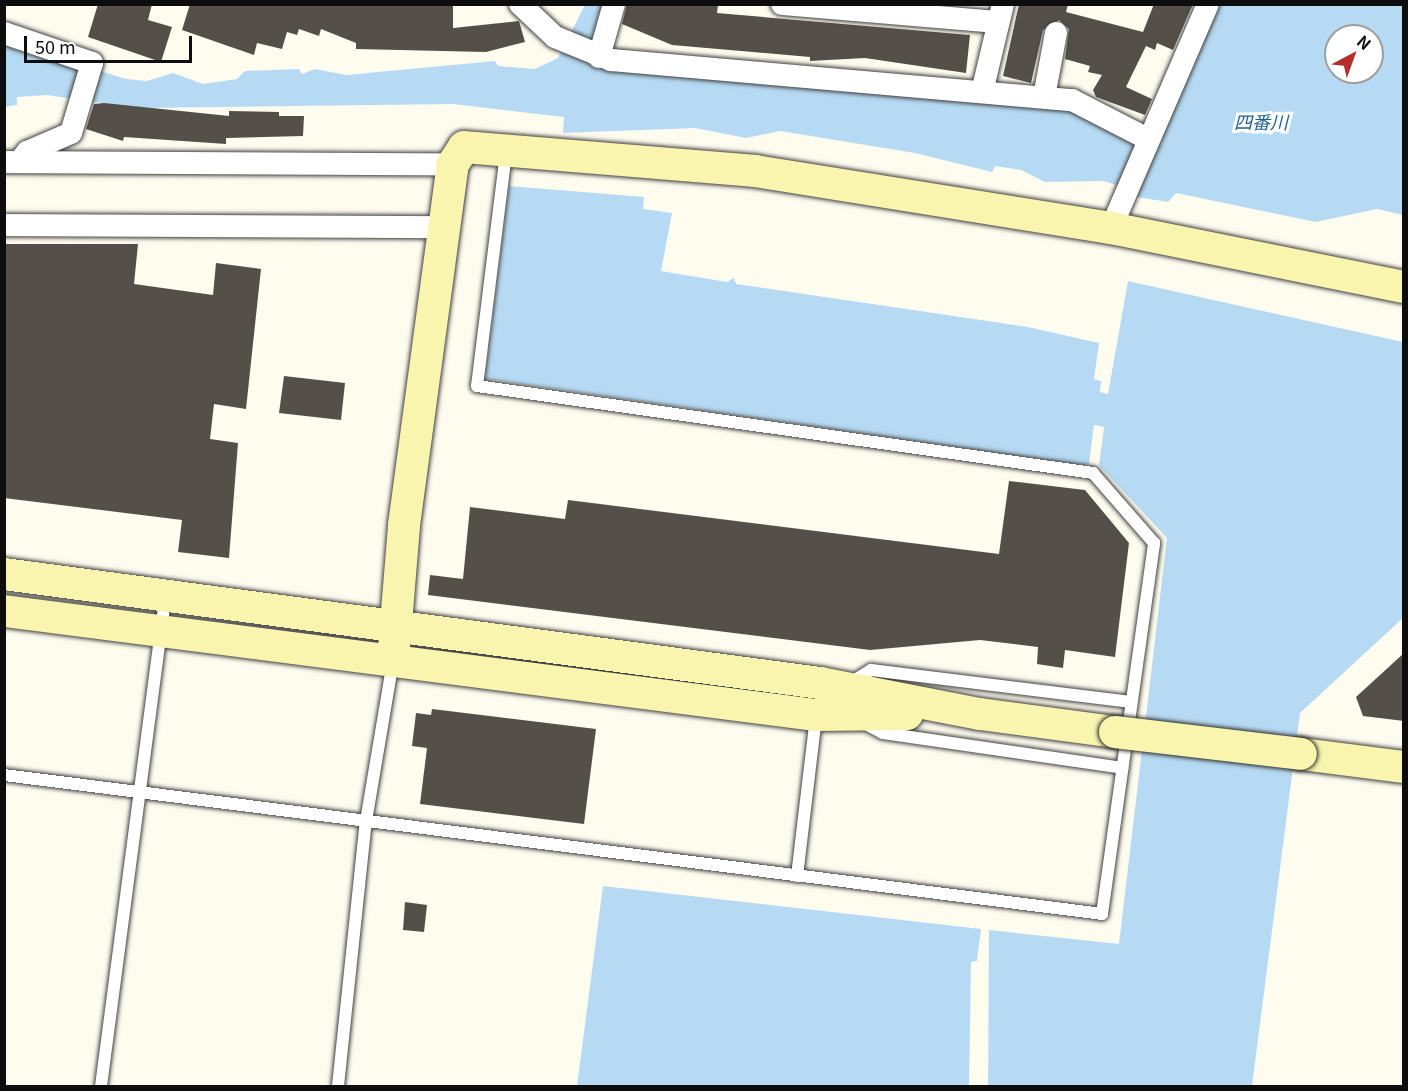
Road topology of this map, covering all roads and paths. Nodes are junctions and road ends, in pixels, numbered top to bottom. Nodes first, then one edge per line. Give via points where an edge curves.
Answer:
1 (520, 4) edge
2 (614, 4) edge
3 (782, 4) edge
4 (1208, 4) edge
5 (1000, 13) edge
6 (4, 33) edge
7 (1056, 33) dead end
8 (597, 56) junction
9 (982, 92) junction
10 (1044, 97) junction
11 (1145, 141) junction
12 (507, 148) junction
13 (12, 161) edge
14 (453, 164) junction
15 (4, 225) edge
16 (444, 227) junction
17 (1111, 228) junction
18 (1404, 287) edge
19 (4, 574) edge
20 (165, 594) junction
21 (4, 611) edge
22 (396, 626) junction
23 (161, 631) junction
24 (393, 660) junction
25 (827, 700) junction
26 (1131, 702) junction
27 (1404, 767) edge
28 (1122, 768) junction
29 (4, 775) edge
30 (142, 792) junction
31 (366, 821) junction
32 (797, 876) junction
33 (101, 1086) edge
34 (338, 1086) edge

1 - 8 street via 565,42
2 - 8 street
3 - 5 street
4 - 11 street
5 - 9 street
6 - 13 street via 91,66 71,133
7 - 10 street
8 - 9 street
9 - 10 street
10 - 11 street via 1072,100
11 - 17 street
12 - 14 street via 464,147
12 - 17 street via 755,171
12 - 26 lane via 477,386 1093,473 1154,543
13 - 14 street
14 - 16 street
15 - 16 street
16 - 22 street
17 - 18 street
19 - 20 street
20 - 22 street
20 - 23 lane
21 - 23 street
22 - 24 street
22 - 25 street
23 - 24 street
23 - 30 lane
24 - 25 street
24 - 31 lane
25 - 26 lane via 872,670
25 - 27 street, bridge via 980,714
25 - 28 lane via 884,733
25 - 32 lane
26 - 28 lane
28 - 32 lane via 1102,914
29 - 30 lane
30 - 31 lane
30 - 33 lane
31 - 32 lane
31 - 34 lane

